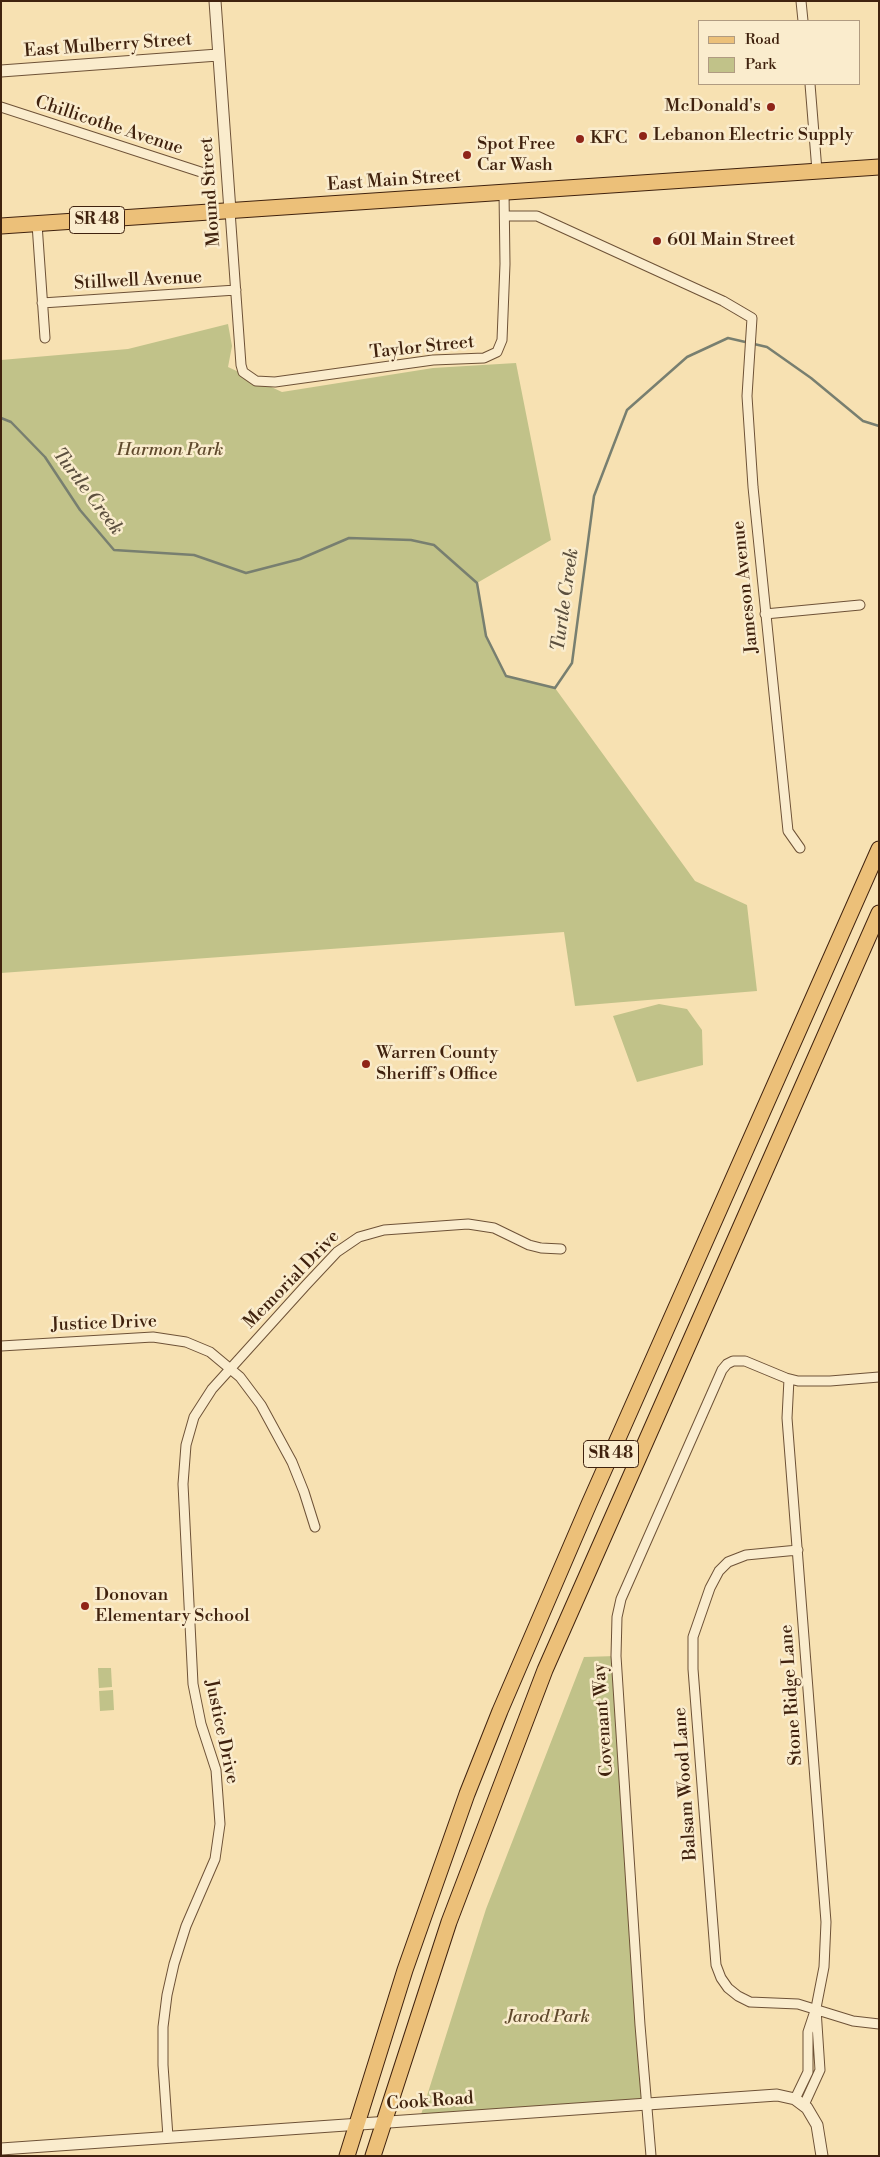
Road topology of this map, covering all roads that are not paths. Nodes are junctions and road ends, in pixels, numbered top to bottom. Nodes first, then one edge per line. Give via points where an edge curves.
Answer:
1 (215, 1) edge
2 (801, 1) edge
3 (803, 20) edge
4 (218, 55) junction
5 (1, 71) edge
6 (810, 85) edge
7 (1, 108) edge
8 (879, 167) edge
9 (818, 171) junction
10 (207, 174) dead end
11 (504, 192) junction
12 (230, 211) junction
13 (505, 216) junction
14 (37, 224) junction
15 (1, 226) edge
16 (236, 290) junction
17 (42, 303) junction
18 (45, 338) dead end
19 (249, 376) joint
20 (860, 605) dead end
21 (765, 614) junction
22 (800, 848) dead end
23 (879, 849) edge
24 (879, 913) edge
25 (561, 1249) dead end
26 (1, 1346) edge
27 (231, 1368) junction
28 (879, 1377) edge
29 (789, 1379) junction
30 (315, 1526) dead end
31 (798, 1550) junction
32 (816, 2008) junction
33 (879, 2024) edge
34 (800, 2102) junction
35 (647, 2104) junction
36 (382, 2123) junction
37 (356, 2126) junction
38 (168, 2137) junction
39 (1, 2149) edge
40 (347, 2156) edge
41 (373, 2156) edge
42 (651, 2156) edge
43 (822, 2156) edge

1 - 4 street, Mound Street
2 - 3 street
4 - 5 street, East Mulberry Street
4 - 12 street, Mound Street
6 - 9 street
7 - 10 street, Chillicothe Avenue
8 - 9 main road, East Main Street / SR 48
9 - 11 main road, East Main Street / SR 48
11 - 12 main road, East Main Street / SR 48
11 - 13 street, Taylor Street
12 - 14 main road, East Main Street / SR 48
12 - 16 street, Mound Street
13 - 19 street, Taylor Street via 502,340 497,352 484,358 433,360 275,382 262,382
13 - 21 street, Jameson Avenue via 538,216 752,318 747,420
14 - 15 main road, East Main Street / SR 48
14 - 17 street
16 - 17 street, Stillwell Avenue
16 - 19 street, Mound Street via 239,359 243,372
17 - 18 street
20 - 21 street
21 - 22 street, Jameson Avenue via 788,831
23 - 37 main road, SR 48 via 500,1711 402,1978
24 - 36 main road, SR 48 via 545,1670 452,1914
25 - 27 street, Memorial Drive via 534,1247 481,1225 416,1226 371,1232 337,1252
26 - 27 street, Justice Drive via 154,1336 198,1346
27 - 30 street, Justice Drive via 274,1427 304,1492
27 - 38 street, Justice Drive via 212,1389 194,1417 186,1445 183,1484 193,1684 201,1724 216,1770 220,1824 215,1858 186,1926 167,1995 162,2057
28 - 29 street via 810,1382
29 - 31 street, Stone Ridge Lane via 787,1418
29 - 35 street, Covenant Way via 745,1361 733,1361 722,1370 625,1588 616,1618
31 - 32 street, Stone Ridge Lane via 826,1922 824,1967
31 - 32 street, Balsam Wood Lane via 746,1555 728,1562 710,1588 696,1625 692,1650 718,1972 728,1988 750,2002
32 - 33 street, Balsam Wood Lane via 853,2021
32 - 34 street, Stone Ridge Lane via 820,2070
34 - 35 street, Cook Road via 764,2095
34 - 43 street via 811,2113 816,2125
35 - 36 street, Cook Road
35 - 42 street, Covenant Way
36 - 37 street, Cook Road
36 - 41 main road, SR 48
37 - 38 street, Cook Road
37 - 40 main road, SR 48
38 - 39 street, Cook Road

